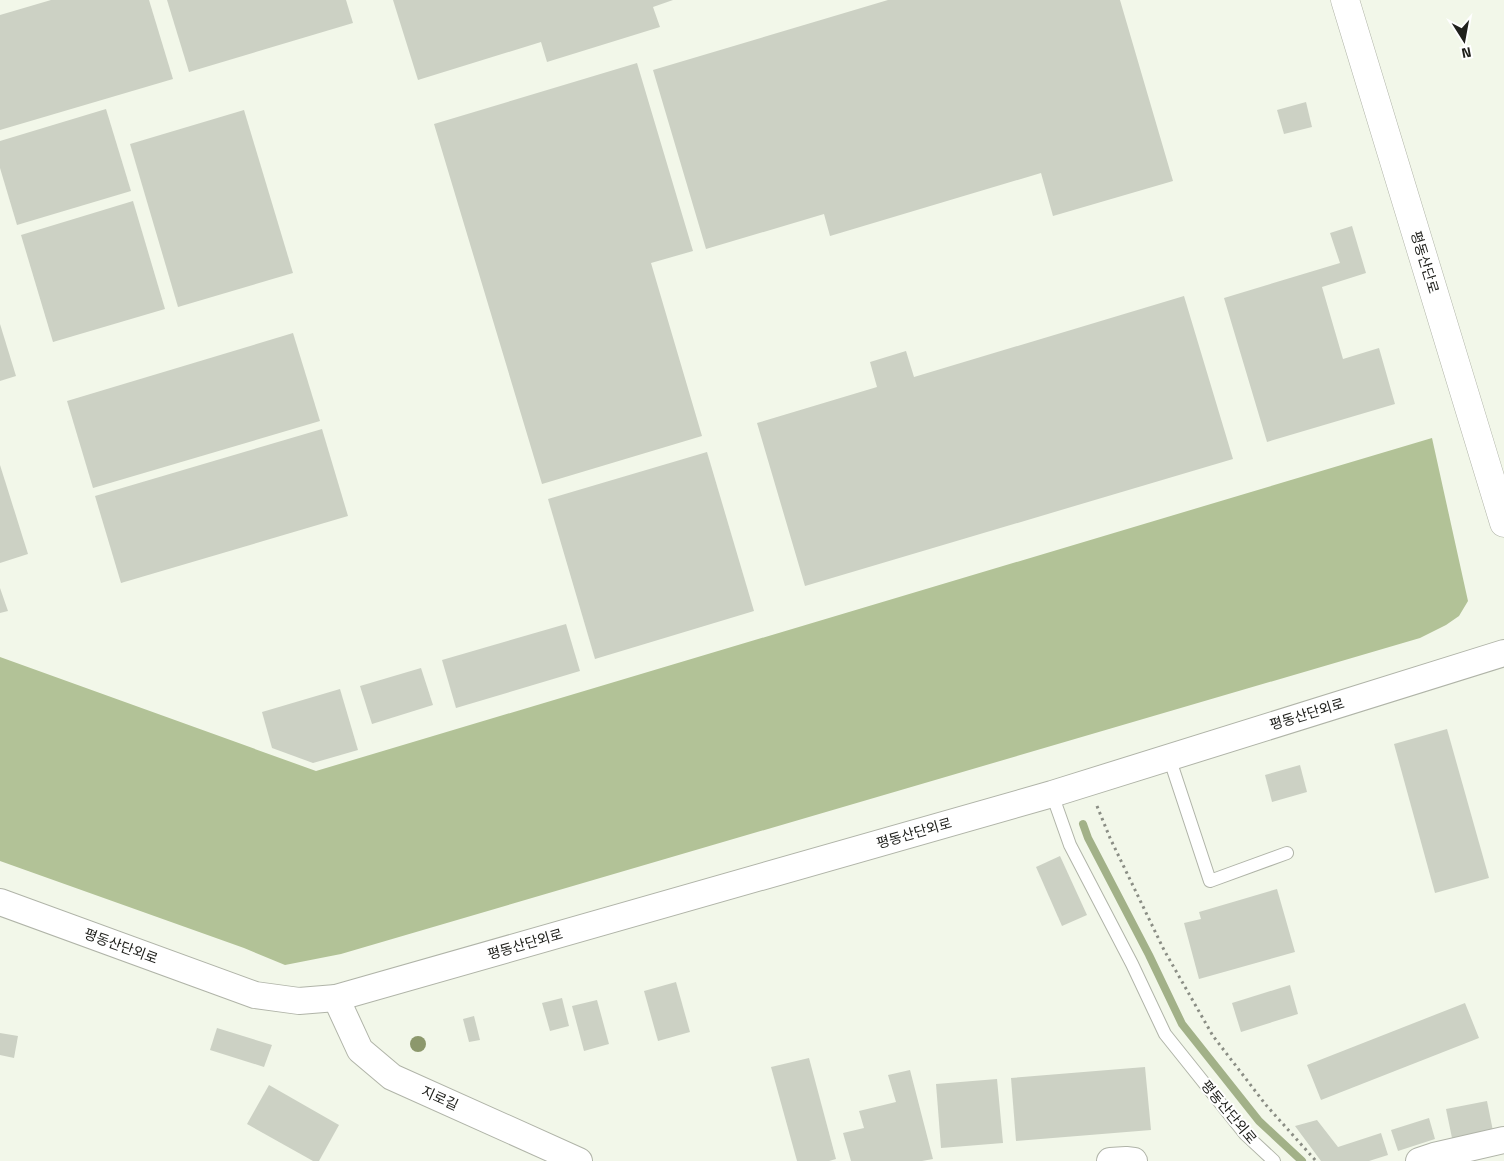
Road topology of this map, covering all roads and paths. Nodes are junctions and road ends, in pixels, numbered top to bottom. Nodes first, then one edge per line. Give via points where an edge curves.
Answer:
1 (1345, 0) edge
2 (1504, 523) edge
3 (1504, 653) edge
4 (1168, 758) junction
5 (1087, 783) junction
6 (1052, 794) junction
7 (1287, 853) dead end
8 (0, 902) edge
9 (336, 998) junction
10 (1504, 1140) edge
11 (579, 1161) edge
12 (1110, 1161) edge
13 (1134, 1161) edge
14 (1274, 1161) edge
15 (1316, 1161) edge
16 (1419, 1161) edge

1 - 2 street, 평동산단로
3 - 4 street, 평동산단외로
4 - 5 street, 평동산단외로
4 - 7 lane via 1210,881
5 - 6 street, 평동산단외로
5 - 15 path via 1164,950 1212,1036 1266,1105
6 - 9 street, 평동산단외로
6 - 14 lane, 평동산단외로 via 1070,845 1165,1034 1245,1134
8 - 9 street, 평동산단외로 via 256,996 299,1001
9 - 11 street, 지로길 via 360,1050 392,1077
10 - 16 street
12 - 13 street

